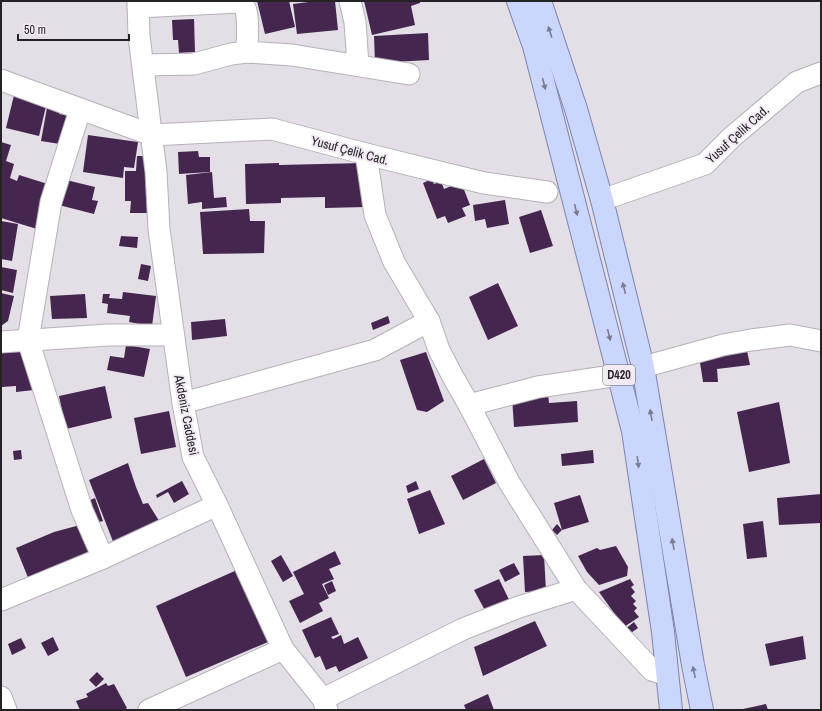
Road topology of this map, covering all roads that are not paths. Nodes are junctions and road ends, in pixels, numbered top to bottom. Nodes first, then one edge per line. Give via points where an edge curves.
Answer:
1 (350, 1) edge
2 (518, 1) edge
3 (540, 1) edge
4 (138, 4) edge
5 (247, 52) junction
6 (143, 65) junction
7 (358, 65) junction
8 (821, 73) edge
9 (409, 74) dead end
10 (1, 80) edge
11 (80, 110) junction
12 (152, 135) junction
13 (366, 154) junction
14 (547, 192) dead end
15 (602, 200) junction
16 (429, 321) junction
17 (173, 335) junction
18 (28, 340) junction
19 (1, 342) edge
20 (821, 342) edge
21 (643, 367) junction
22 (619, 375) junction
23 (183, 403) junction
24 (469, 405) junction
25 (217, 505) junction
26 (103, 558) junction
27 (576, 589) junction
28 (1, 600) edge
29 (283, 649) junction
30 (668, 675) junction
31 (1, 697) edge
32 (325, 704) edge
33 (6, 710) edge
34 (149, 710) edge
35 (671, 710) edge
36 (702, 710) edge

1 - 7 street via 355,22
2 -> 22 main road, D420 via 534,46
15 -> 3 main road, D420 via 576,109
4 - 5 street via 243,4 246,15
4 - 6 street, Akdeniz Caddesi
5 - 6 street via 194,64
5 - 7 street via 292,55
6 - 12 street, Akdeniz Caddesi
7 - 9 street
8 - 15 street, Yusuf Çelik Cad. via 797,82 732,137 705,164
10 - 11 street
11 - 12 street
11 - 18 street via 51,202
12 - 13 street, Yusuf Çelik Cad. via 272,129
12 - 17 street, Akdeniz Caddesi via 159,229
13 - 14 street, Yusuf Çelik Cad. via 484,183
13 - 16 street via 375,215 394,262
21 -> 15 main road, D420
16 - 23 street via 375,350
16 - 24 street via 440,350
17 - 18 street via 108,335
17 - 23 street, Akdeniz Caddesi
18 - 19 street
18 - 26 street via 82,510
20 - 21 street via 790,336 751,340
36 -> 21 main road, D420
22 - 24 street via 538,386
22 -> 30 main road, D420 via 633,431
23 - 25 street, Akdeniz Caddesi via 193,457
24 - 27 street via 509,482
25 - 26 street
25 - 29 street, Akdeniz Caddesi
26 - 28 street
27 - 30 street via 652,670
27 - 32 street via 519,607 463,629
29 - 32 street, Akdeniz Caddesi
29 - 34 street
30 - 35 main road, D420
31 - 33 street

